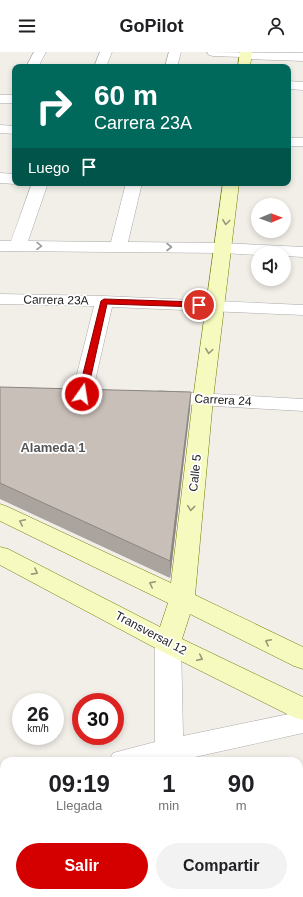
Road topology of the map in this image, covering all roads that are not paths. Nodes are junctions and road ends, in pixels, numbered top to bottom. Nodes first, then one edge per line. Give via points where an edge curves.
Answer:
1 (40, 52) edge
2 (106, 52) edge
3 (175, 52) edge
4 (214, 52) edge
5 (246, 57) edge
6 (303, 57) edge
7 (34, 64) edge
8 (101, 64) edge
9 (172, 64) edge
10 (291, 86) edge
11 (303, 86) edge
12 (0, 99) edge
13 (12, 99) edge
14 (0, 129) edge
15 (12, 130) edge
16 (291, 142) edge
17 (303, 142) edge
18 (0, 178) edge
19 (12, 179) edge
20 (39, 186) edge
21 (133, 186) edge
22 (231, 186) edge
23 (0, 246) edge
24 (18, 246) junction
25 (118, 247) junction
26 (223, 248) junction
27 (303, 252) edge
28 (0, 300) edge
29 (104, 301) junction
30 (215, 305) junction
31 (303, 310) edge
32 (60, 394) edge
33 (142, 397) edge
34 (202, 399) junction
35 (303, 405) edge
36 (0, 512) edge
37 (0, 555) edge
38 (182, 599) junction
39 (168, 642) junction
40 (303, 659) edge
41 (303, 709) edge
42 (303, 722) edge
43 (171, 756) edge

1 - 7 street
2 - 8 street
3 - 9 street
4 - 5 street
5 - 6 street
10 - 11 street
12 - 13 street
14 - 15 street
16 - 17 street
18 - 19 street
20 - 24 street
21 - 25 street
22 -> 26 street, Calle 5
23 - 24 street
24 -> 25 street
25 -> 26 street
26 - 27 street
26 - 30 street, Calle 5
28 - 29 street, Carrera 23A
29 - 30 street, Carrera 23A
29 - 32 street via 90,395
30 - 31 street, Carrera 23A
30 -> 34 street, Calle 5
33 - 34 street, Carrera 24
34 - 35 street, Carrera 24
34 -> 38 street, Calle 5
38 -> 36 street
37 -> 39 street, Transversal 12
38 - 39 street, Calle 5
40 -> 38 street
39 -> 41 street, Transversal 12
39 - 43 street, Calle 5
42 - 43 street

